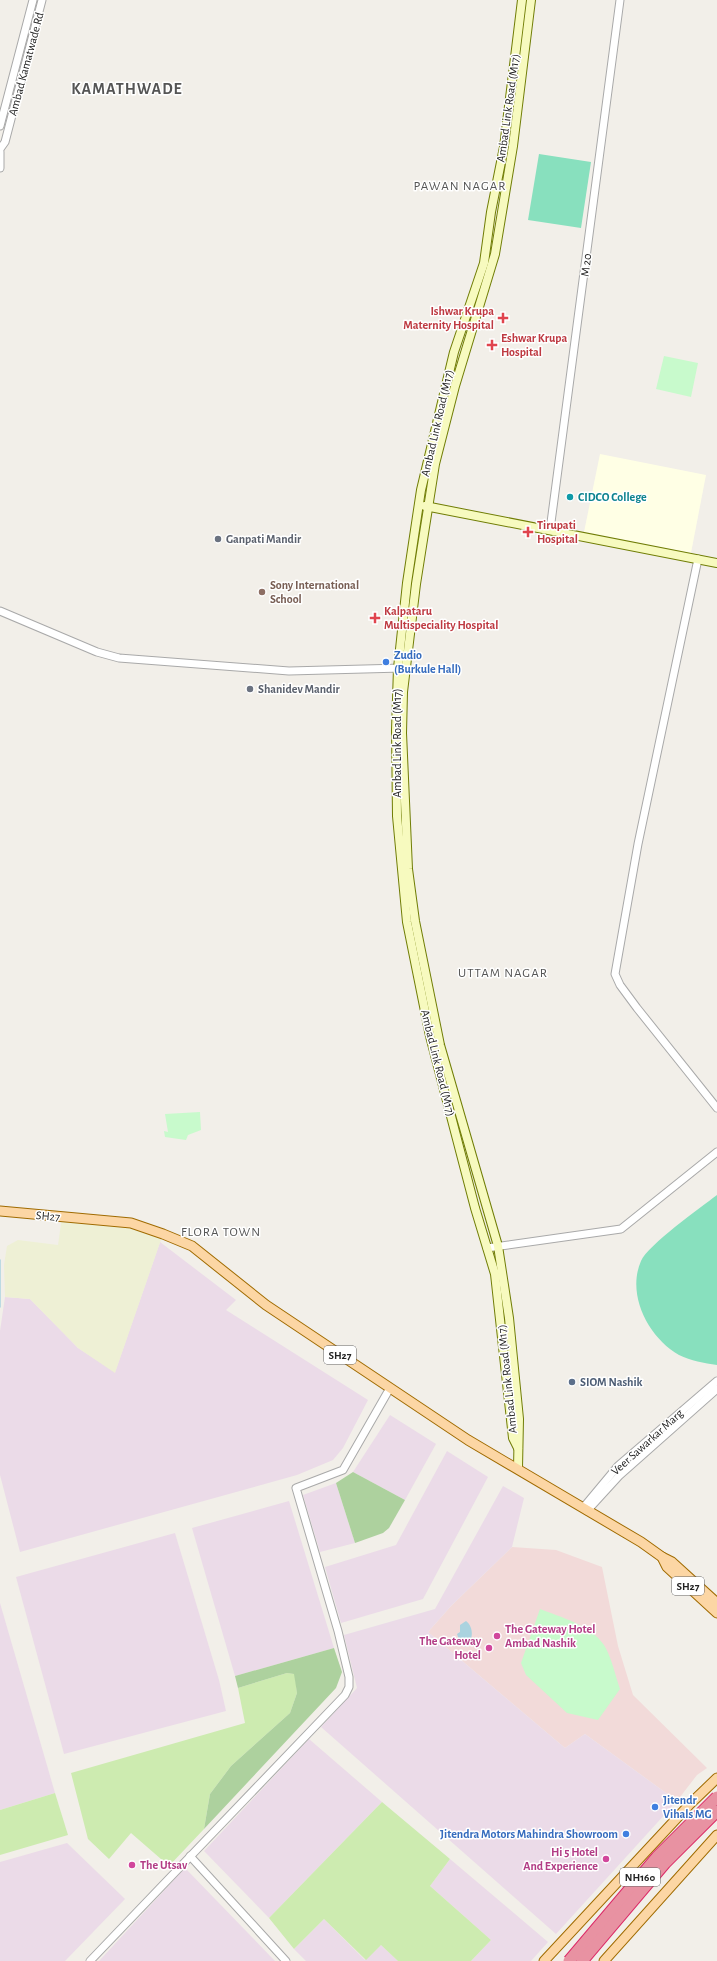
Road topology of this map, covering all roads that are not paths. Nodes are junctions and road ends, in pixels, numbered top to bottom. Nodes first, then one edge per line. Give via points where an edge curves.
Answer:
1 (33, 0) edge
2 (42, 0) edge
3 (522, 0) edge
4 (531, 0) edge
5 (620, 0) edge
6 (0, 126) edge
7 (0, 150) edge
8 (0, 168) edge
9 (419, 505) junction
10 (429, 507) junction
11 (550, 530) junction
12 (698, 559) junction
13 (717, 562) edge
14 (0, 611) edge
15 (402, 668) junction
16 (428, 1011) junction
17 (717, 1108) edge
18 (717, 1152) edge
19 (0, 1211) edge
20 (498, 1246) junction
21 (487, 1248) junction
22 (717, 1381) edge
23 (390, 1388) junction
24 (717, 1390) edge
25 (519, 1450) junction
26 (518, 1468) junction
27 (585, 1509) junction
28 (662, 1557) junction
29 (717, 1603) edge
30 (717, 1613) edge
31 (717, 1778) edge
32 (700, 1794) junction
33 (717, 1797) edge
34 (717, 1811) edge
35 (717, 1814) edge
36 (717, 1835) edge
37 (190, 1856) junction
38 (90, 1961) edge
39 (286, 1961) edge
40 (544, 1961) edge
41 (569, 1961) edge
42 (582, 1961) edge
43 (604, 1961) edge

1 - 6 street
2 - 7 street, Ambad Kamatwade Rd via 5,142
3 - 9 main road, Ambad Link Road (M17) via 504,147 484,263 454,352
4 - 10 main road, Ambad Link Road (M17) via 513,146 495,254 455,386 435,464
5 - 11 street, M 20
7 - 8 street, Ambad Kamatwade Rd
9 - 10 main road
9 - 15 main road, Ambad Link Road (M17) via 407,583
10 - 11 main road
10 - 15 main road, Ambad Link Road (M17)
11 - 12 main road
12 - 13 main road
12 - 17 street via 638,844 615,974 637,1008
14 - 15 street via 97,652 119,658 289,671
15 - 16 main road, Ambad Link Road (M17) via 396,767 401,864 407,922
16 - 20 main road, Ambad Link Road (M17)
16 - 21 main road, Ambad Link Road (M17)
18 - 20 street via 621,1229
19 - 23 main road, SH27 / SH27 via 132,1223 192,1246 266,1305
20 - 21 street
20 - 25 main road, Ambad Link Road (M17) via 519,1419
21 - 25 main road, Ambad Link Road (M17) via 495,1274 513,1438
22 - 27 street, Veer Sawarkar Marg via 618,1466
23 - 26 main road, SH27 / SH27 via 468,1440
23 - 37 street via 342,1470 296,1488 338,1631 349,1676 349,1687 345,1695
24 - 27 street, Veer Sawarkar Marg via 618,1476
25 - 26 main road
26 - 27 main road, SH27 / SH27
27 - 28 main road, SH27 / SH27
28 - 29 main road via 672,1562
28 - 30 main road, SH27 / SH27 via 667,1567
31 - 32 main road
32 - 35 main road
32 - 40 main road
33 - 41 highway, NH160, bridge via 657,1857
34 - 42 highway, NH160, bridge via 665,1863
36 - 43 main road
37 - 38 street
37 - 39 street

